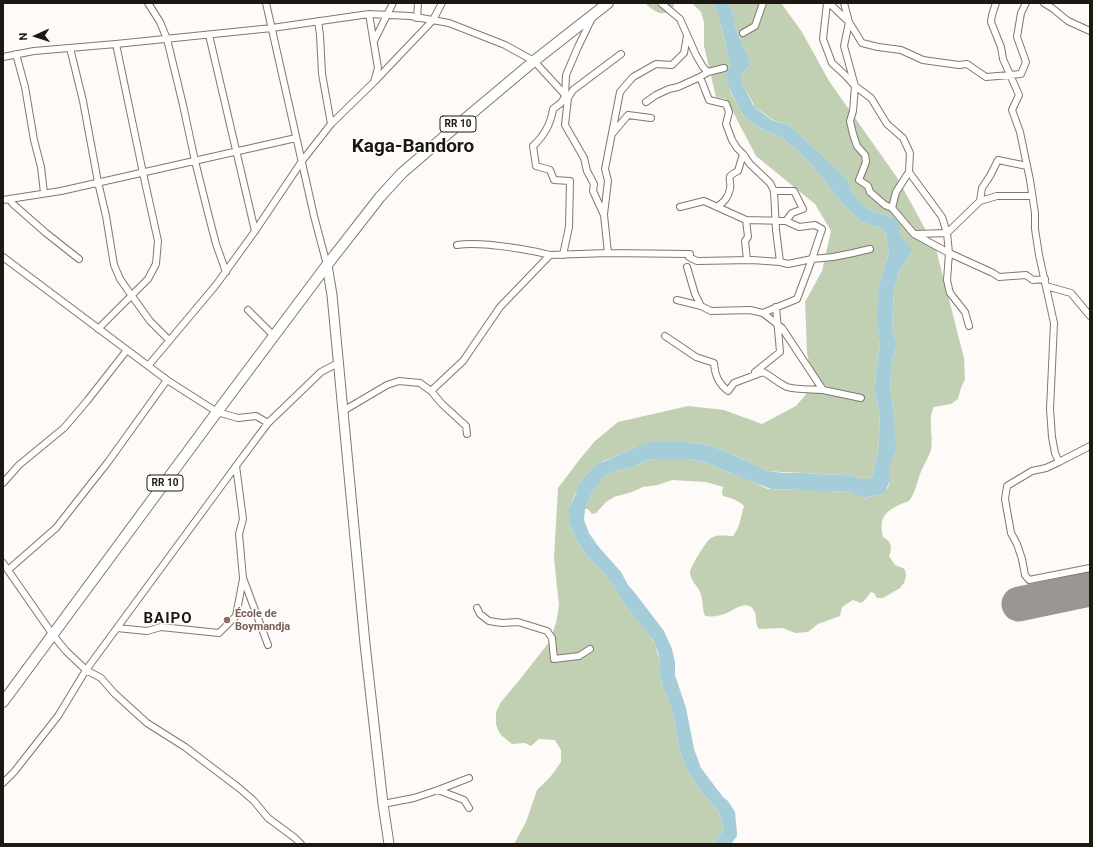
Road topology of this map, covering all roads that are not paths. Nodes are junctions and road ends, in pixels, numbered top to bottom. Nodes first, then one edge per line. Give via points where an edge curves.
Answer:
1 (148, 3) edge
2 (266, 3) edge
3 (393, 3) edge
4 (418, 3) edge
5 (442, 3) edge
6 (608, 3) edge
7 (661, 3) edge
8 (763, 3) edge
9 (828, 3) edge
10 (844, 3) edge
11 (996, 3) edge
12 (1026, 3) edge
13 (1044, 3) edge
14 (369, 14) junction
15 (386, 15) junction
16 (593, 15) junction
17 (418, 18) junction
18 (434, 20) junction
19 (318, 21) junction
20 (849, 22) junction
21 (272, 28) junction
22 (1090, 30) edge
23 (743, 33) dead end
24 (209, 35) junction
25 (687, 36) junction
26 (167, 39) junction
27 (374, 42) junction
28 (116, 44) junction
29 (70, 48) junction
30 (16, 54) junction
31 (621, 54) dead end
32 (3, 57) edge
33 (534, 61) junction
34 (724, 68) dead end
35 (708, 72) junction
36 (1009, 75) junction
37 (700, 78) junction
38 (374, 82) junction
39 (855, 86) junction
40 (566, 97) junction
41 (646, 102) dead end
42 (651, 118) dead end
43 (331, 124) junction
44 (612, 134) junction
45 (296, 138) junction
46 (236, 152) junction
47 (743, 154) junction
48 (195, 161) junction
49 (302, 161) junction
50 (1027, 166) junction
51 (142, 172) junction
52 (909, 172) junction
53 (98, 182) junction
54 (774, 191) junction
55 (44, 193) junction
56 (1032, 196) junction
57 (6, 199) edge
58 (980, 201) junction
59 (680, 207) dead end
60 (717, 208) junction
61 (892, 208) junction
62 (604, 215) junction
63 (746, 220) junction
64 (776, 221) junction
65 (786, 221) junction
66 (255, 231) junction
67 (947, 233) junction
68 (914, 234) junction
69 (457, 245) dead end
70 (870, 249) dead end
71 (608, 253) junction
72 (949, 253) junction
73 (550, 255) junction
74 (563, 255) junction
75 (3, 257) edge
76 (79, 259) dead end
77 (812, 259) junction
78 (747, 260) junction
79 (780, 262) junction
80 (328, 265) junction
81 (687, 267) dead end
82 (226, 272) junction
83 (1044, 279) junction
84 (1046, 286) junction
85 (132, 296) junction
86 (677, 300) dead end
87 (701, 306) junction
88 (776, 307) junction
89 (248, 310) dead end
90 (763, 313) junction
91 (1090, 316) edge
92 (777, 324) junction
93 (969, 326) dead end
94 (98, 329) junction
95 (274, 336) junction
96 (665, 336) dead end
97 (169, 340) junction
98 (127, 350) junction
99 (338, 363) junction
100 (148, 366) junction
101 (751, 376) junction
102 (166, 380) junction
103 (823, 390) junction
104 (431, 391) junction
105 (861, 398) dead end
106 (343, 411) junction
107 (217, 412) junction
108 (268, 423) junction
109 (467, 434) dead end
110 (1090, 446) edge
111 (1059, 462) junction
112 (236, 466) junction
113 (3, 484) edge
114 (3, 563) edge
115 (1090, 568) edge
116 (8, 570) junction
117 (243, 578) junction
118 (478, 608) dead end
119 (117, 628) junction
120 (53, 635) junction
121 (268, 645) dead end
122 (590, 649) dead end
123 (86, 670) junction
124 (3, 702) edge
125 (469, 778) dead end
126 (3, 783) edge
127 (438, 790) junction
128 (383, 804) junction
129 (469, 808) dead end
130 (301, 844) edge
131 (389, 844) edge

1 - 26 street
2 - 21 street
3 - 15 street
4 - 17 street
5 - 18 street
6 - 16 main road, RR 10
7 - 25 street via 680,19
8 - 23 street via 754,26
9 - 20 street
9 - 39 street via 823,39 832,63
10 - 20 street
11 - 36 street via 991,22
12 - 36 street via 1021,13 1017,37 1026,62 1021,74
13 - 22 street via 1068,21
14 - 15 street
14 - 19 street
14 - 27 street
15 - 17 street
15 - 27 street
16 - 33 main road, RR 10
16 - 40 street via 566,75
17 - 18 street
18 - 33 street via 449,23 505,45
18 - 38 street
19 - 21 street
19 - 43 street via 322,74
20 - 36 street via 862,43 901,50 923,60 967,64 986,77
20 - 39 street via 844,46
21 - 24 street
21 - 45 street
24 - 26 street
24 - 46 street
25 - 35 street
25 - 44 street via 684,53 672,64 656,64 633,77 620,92
26 - 28 street
26 - 48 street
27 - 38 street via 378,68
28 - 29 street
28 - 51 street
29 - 30 street
29 - 53 street
30 - 32 street
30 - 55 street via 41,167
31 - 40 street
33 - 40 street
33 - 80 main road, RR 10 via 402,173 380,197
34 - 35 street
35 - 37 street
36 - 50 street via 1019,95 1012,110 1020,132
37 - 41 street via 669,88
37 - 47 street via 710,100 726,104 729,112 726,124 734,144
38 - 43 street
39 - 52 street via 871,98 887,124 903,138 910,153
39 - 61 street via 850,121 857,146 865,155 866,162 859,180 868,186 870,192 884,205
40 - 62 street via 565,125 584,158 594,184 593,191
40 - 74 street via 553,109 552,118 533,146 536,166 550,170 554,180 570,182 569,227
42 - 44 street via 628,115
43 - 49 street
44 - 62 street via 605,169 608,181
45 - 46 street
45 - 49 street
46 - 48 street
46 - 66 street
47 - 54 street
47 - 60 street via 738,170 729,178 731,187 726,200
48 - 51 street
48 - 82 street via 208,217
49 - 66 street
49 - 80 street
50 - 56 street
50 - 58 street via 998,160 982,188
51 - 53 street
51 - 85 street via 158,241 156,264 148,279
52 - 61 street via 896,192
52 - 67 street via 942,217
53 - 55 street
53 - 85 street via 114,265
54 - 64 street
54 - 65 street via 794,191 803,209 792,213
55 - 57 street
56 - 58 street via 997,196
56 - 83 street
57 - 76 street
58 - 67 street
59 - 60 street via 704,201
60 - 63 street
61 - 68 street
62 - 71 street
63 - 64 street
63 - 78 street
64 - 65 street
64 - 79 street
65 - 77 street via 799,227 815,225 822,229
66 - 82 street
67 - 68 street
67 - 72 street
68 - 72 street
69 - 73 street via 467,243 513,247
70 - 77 street
71 - 74 street
71 - 78 street via 689,256 697,261
72 - 83 street via 999,277 1026,275 1033,280
72 - 93 street via 947,280 950,293 965,312
73 - 74 street
73 - 104 street via 500,308 463,361
75 - 94 street
77 - 79 street via 788,264
77 - 88 street via 798,298
78 - 79 street
80 - 95 main road, RR 10
80 - 99 street
81 - 87 street
82 - 97 street
83 - 84 street
84 - 91 street via 1071,293
84 - 111 street via 1054,323 1050,409 1052,438
85 - 94 street
85 - 97 street via 150,321
86 - 87 street
87 - 90 street via 711,311 750,310
88 - 90 street
88 - 92 street
89 - 95 street
90 - 92 street
92 - 101 street via 780,352
92 - 103 street
94 - 98 street
95 - 107 main road, RR 10
96 - 101 street via 696,357 714,363 719,381 728,391 734,383
97 - 100 street
98 - 100 street
98 - 113 street via 64,428 19,465
99 - 106 street
99 - 108 street via 321,372
100 - 102 street
101 - 103 street via 763,372 789,387
102 - 107 street
102 - 116 street via 108,462 56,528
103 - 105 street
104 - 106 street via 420,383 399,381 386,385
104 - 109 street via 466,426
106 - 128 street
107 - 108 street via 238,418 256,416
107 - 120 main road, RR 10
108 - 112 street
110 - 111 street
111 - 115 street via 1032,472 1007,486 1006,499 1011,533 1029,580
112 - 117 street via 243,518 239,534
112 - 119 street
114 - 116 street
116 - 120 street
117 - 119 street via 236,616 219,633 161,627 147,631
117 - 121 street
118 - 122 street via 480,614 489,622 518,622 546,631 552,638 554,659 579,656
119 - 123 street
120 - 123 street via 66,652
120 - 124 main road, RR 10
123 - 126 street via 58,716
123 - 130 street via 101,678 147,723 185,747 239,788 268,818
125 - 127 street
127 - 128 street
127 - 129 street via 464,800
128 - 131 street

